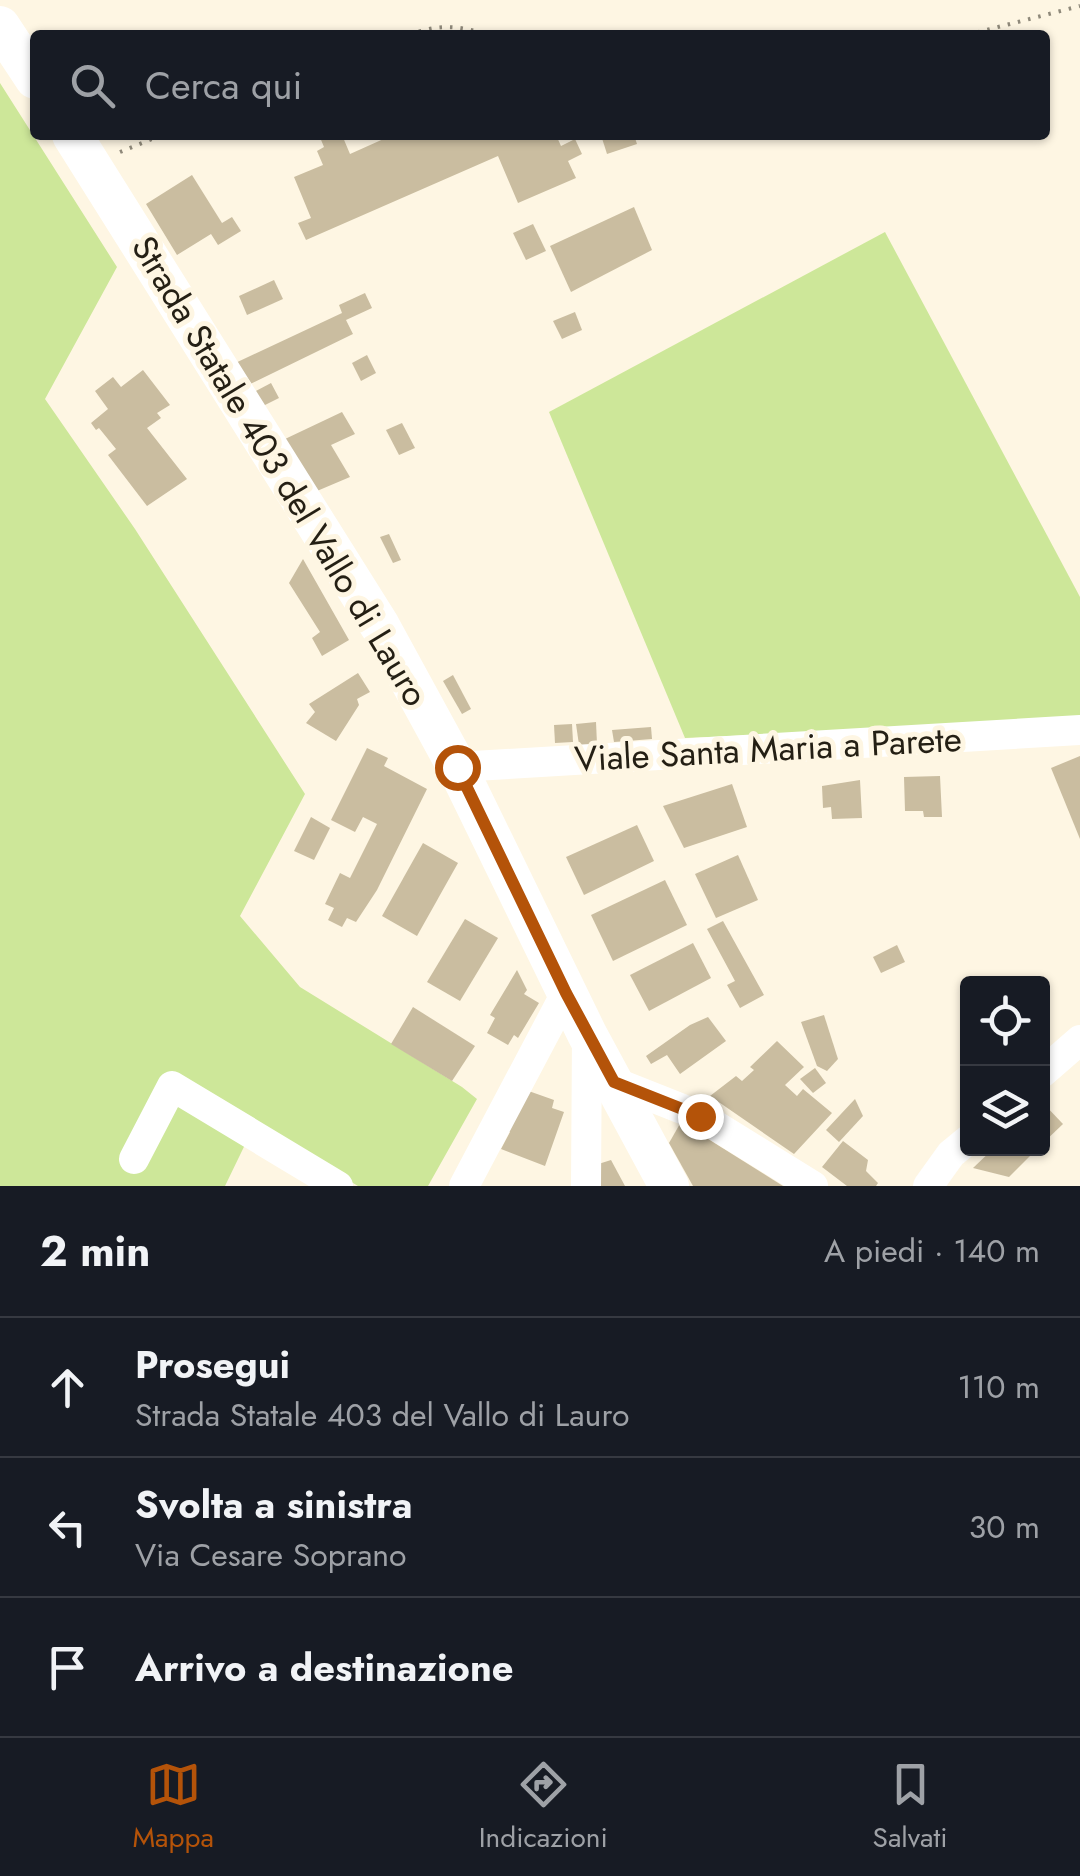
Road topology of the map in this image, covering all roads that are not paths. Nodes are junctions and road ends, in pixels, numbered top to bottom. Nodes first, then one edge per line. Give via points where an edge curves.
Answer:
1 (0, 26) edge
2 (30, 71) edge
3 (82, 150) edge
4 (1080, 730) edge
5 (457, 767) junction
6 (566, 993) junction
7 (587, 1034) junction
8 (1080, 1040) edge
9 (1050, 1066) edge
10 (614, 1082) junction
11 (960, 1147) edge
12 (134, 1159) dead end
13 (338, 1186) edge
14 (464, 1186) edge
15 (586, 1186) edge
16 (669, 1186) edge
17 (812, 1186) edge
18 (928, 1186) edge

1 - 2 main road
3 - 5 main road, Strada Statale 403 del Vallo di Lauro via 380,626
4 - 5 street, Viale Santa Maria a Parete
5 - 6 main road, Strada Statale 403 del Vallo di Lauro
6 - 7 main road, Strada Statale 403 del Vallo di Lauro
6 - 14 street
7 - 10 main road, Strada Statale 403 del Vallo di Lauro
7 - 15 street
8 - 9 street
10 - 16 main road, Strada Statale 403 del Vallo di Lauro
10 - 17 street via 700,1116
11 - 18 street
12 - 13 street via 172,1086

